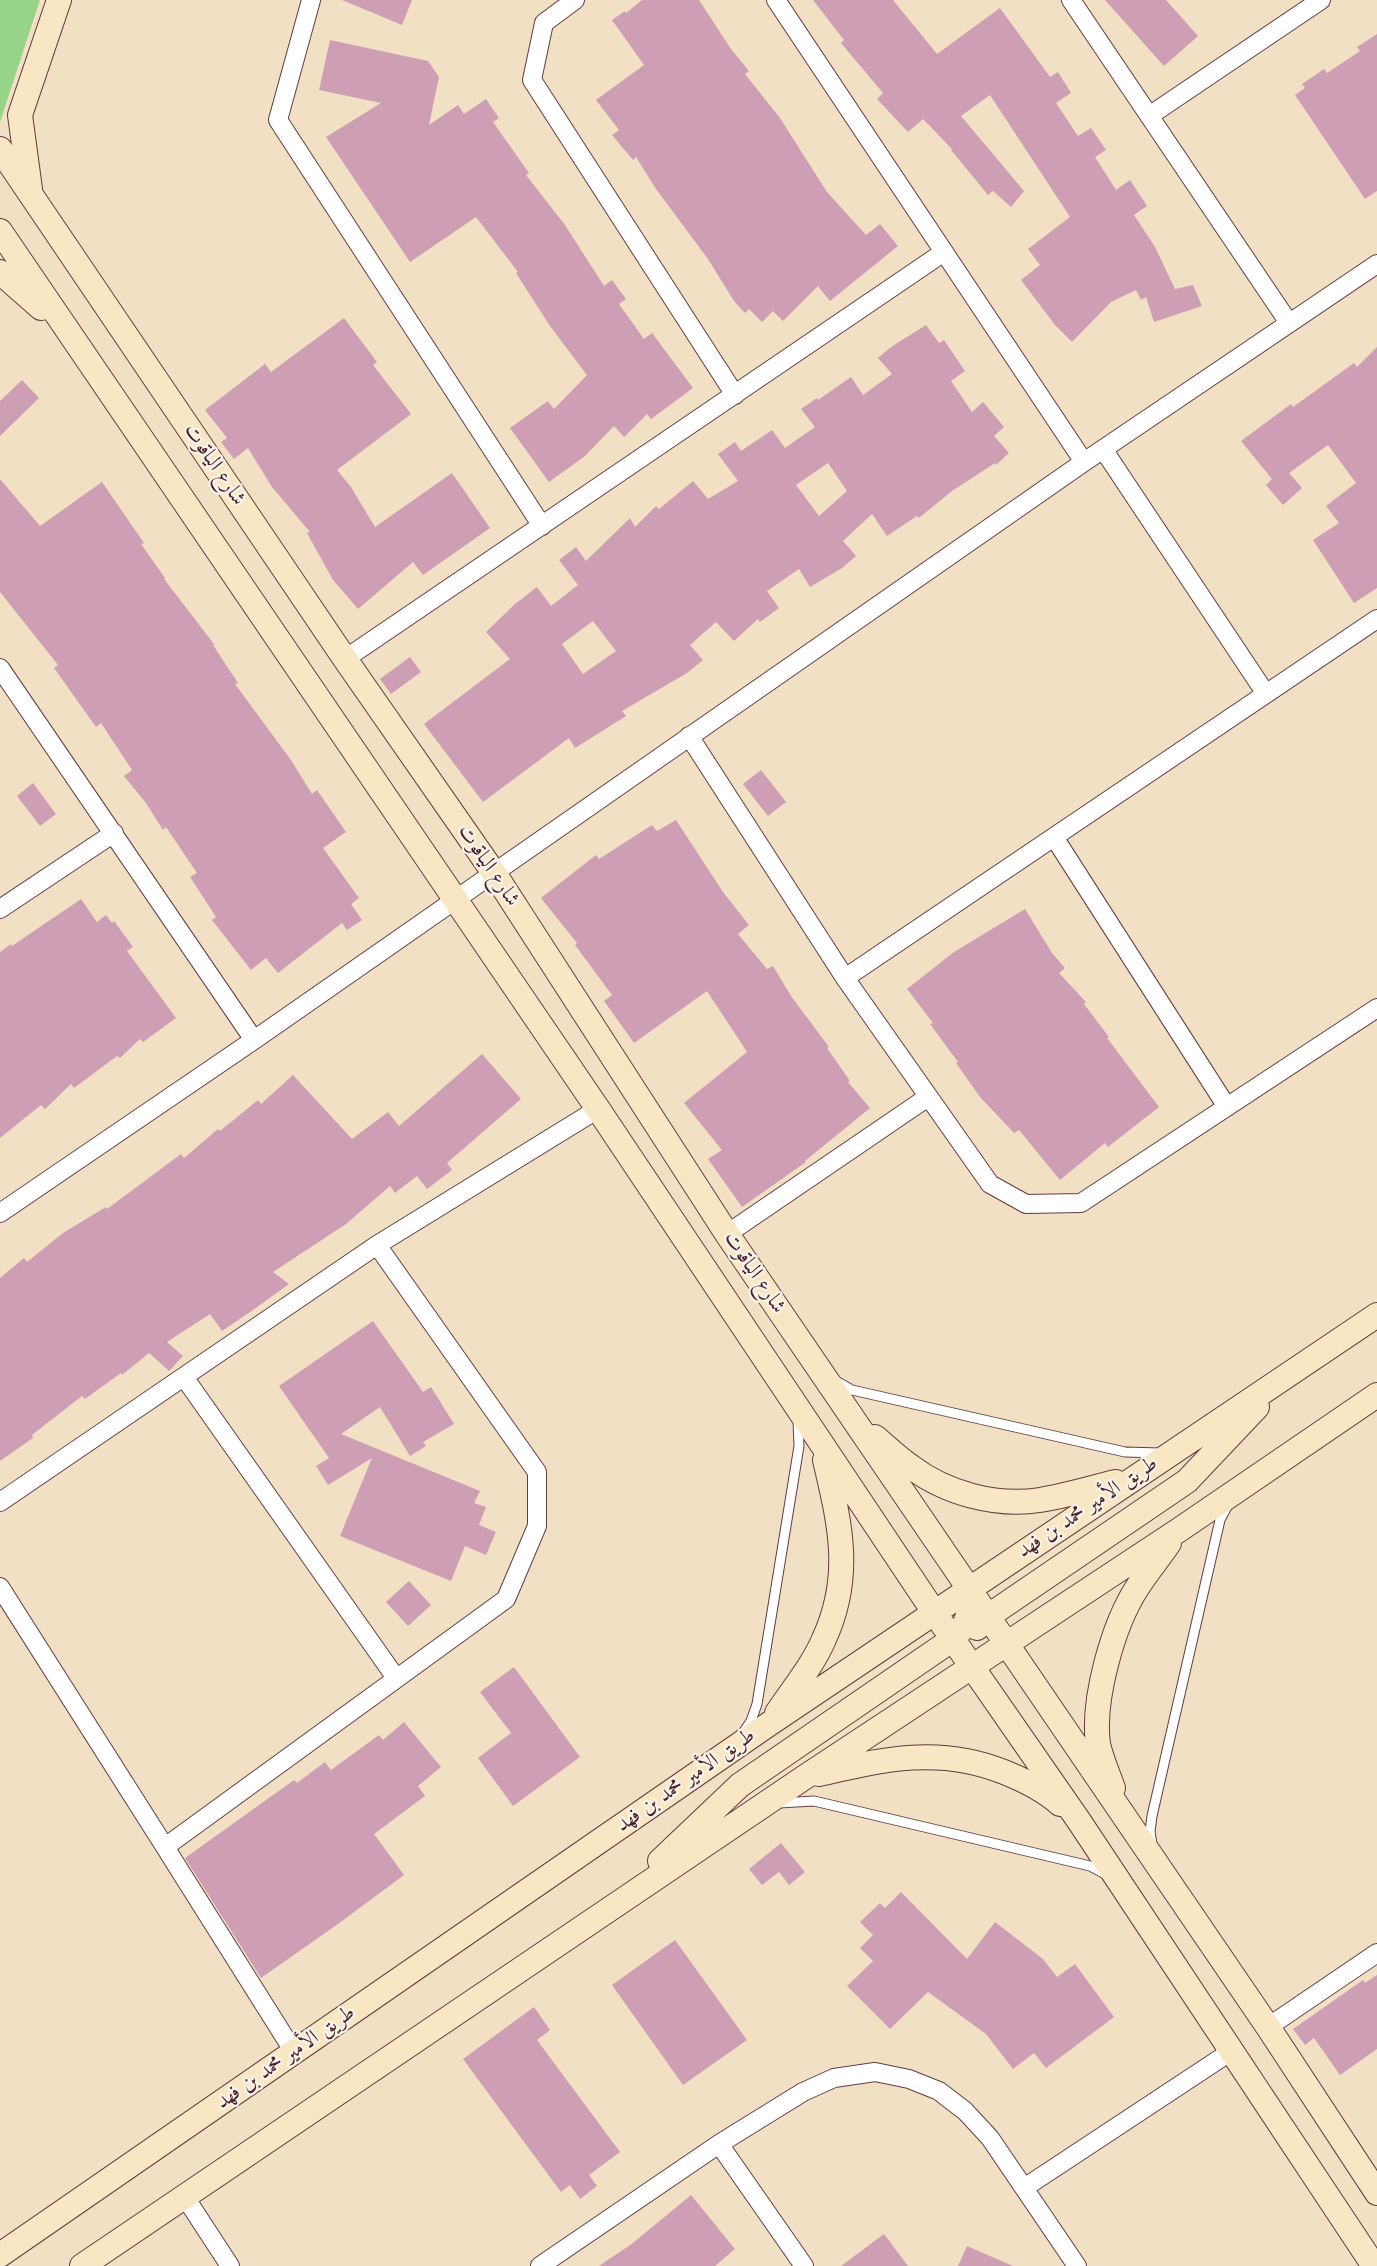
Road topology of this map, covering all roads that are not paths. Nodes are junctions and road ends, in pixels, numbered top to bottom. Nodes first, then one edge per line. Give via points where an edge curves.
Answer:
1 (59, 0) edge
2 (311, 0) edge
3 (575, 0) edge
4 (777, 0) edge
5 (1071, 0) edge
6 (1321, 0) edge
7 (1149, 116) junction
8 (0, 149) edge
9 (31, 194) junction
10 (0, 231) edge
11 (944, 252) junction
12 (1377, 264) edge
13 (0, 272) edge
14 (1289, 323) junction
15 (68, 331) junction
16 (735, 394) junction
17 (1103, 449) junction
18 (1084, 462) junction
19 (542, 526) junction
20 (1377, 619) edge
21 (345, 659) junction
22 (0, 668) edge
23 (1266, 694) junction
24 (689, 736) junction
25 (114, 833) junction
26 (1054, 837) junction
27 (494, 873) junction
28 (456, 900) junction
29 (0, 909) edge
30 (845, 978) junction
31 (1377, 1008) edge
32 (254, 1040) junction
33 (928, 1096) junction
34 (1227, 1107) junction
35 (598, 1109) junction
36 (0, 1213) edge
37 (727, 1234) junction
38 (377, 1245) junction
39 (1377, 1314) edge
40 (813, 1362) junction
41 (1288, 1374) junction
42 (184, 1377) junction
43 (1377, 1395) edge
44 (790, 1398) junction
45 (850, 1416) junction
46 (1183, 1445) junction
47 (822, 1446) junction
48 (1133, 1478) junction
49 (1246, 1484) junction
50 (0, 1502) edge
51 (1179, 1530) junction
52 (0, 1587) edge
53 (968, 1590) junction
54 (934, 1612) junction
55 (969, 1629) junction
56 (1006, 1645) junction
57 (972, 1667) junction
58 (396, 1678) junction
59 (769, 1724) junction
60 (724, 1755) junction
61 (805, 1777) junction
62 (760, 1808) junction
63 (1122, 1816) junction
64 (1079, 1821) junction
65 (165, 1847) junction
66 (1159, 1870) junction
67 (1126, 1892) junction
68 (614, 1906) junction
69 (1377, 1953) edge
70 (1268, 2027) junction
71 (294, 2052) junction
72 (1230, 2052) junction
73 (719, 2144) junction
74 (1024, 2188) junction
75 (1377, 2193) edge
76 (185, 2197) junction
77 (0, 2255) edge
78 (82, 2266) edge
79 (230, 2266) edge
80 (540, 2266) edge
81 (804, 2266) edge
82 (1077, 2266) edge
83 (1374, 2266) edge

1 - 9 street via 20,115
2 - 19 street via 278,120
3 - 16 street via 544,22 531,80
4 - 11 street
5 - 7 street
6 - 7 street
7 - 14 street
8 - 9 street, شارع الياقوت
9 - 21 street, شارع الياقوت
10 - 15 street, شارع الياقوت
11 - 16 street
11 - 18 street
12 - 14 street
13 - 15 street
14 - 17 street
15 - 28 street, شارع الياقوت
16 - 19 street
17 - 18 street
17 - 23 street
18 - 24 street
19 - 21 street
20 - 23 street
21 - 27 street, شارع الياقوت
22 - 25 street
23 - 26 street
24 - 27 street
24 - 30 street
25 - 29 street
25 - 32 street
26 - 30 street
26 - 34 street
27 - 28 street
27 - 37 street, شارع الياقوت
28 - 32 street
28 - 35 street, شارع الياقوت
30 - 33 street
31 - 34 street
32 - 36 street
33 - 34 street via 990,1184 1026,1204 1081,1203
33 - 37 street
35 - 38 street
35 - 44 street, شارع الياقوت
37 - 40 street, شارع الياقوت
38 - 42 street
38 - 58 street via 537,1472 537,1526 506,1599
39 - 41 street, طريق الأمير محمد بن فهد
40 - 45 street, شارع الياقوت
40 - 46 lane via 852,1390 1125,1452 1160,1453
41 - 46 street, طريق الأمير محمد بن فهد
41 - 55 street via 1187,1481
42 - 50 street
42 - 58 street
43 - 49 street
44 - 47 street, شارع الياقوت
44 - 60 lane via 799,1446 757,1704 751,1721
45 - 48 street via 910,1467 958,1492 1016,1502
45 - 53 street, شارع الياقوت
46 - 48 street, طريق الأمير محمد بن فهد
47 - 54 street, شارع الياقوت
47 - 59 street via 841,1532 840,1588 824,1640
48 - 53 street, طريق الأمير محمد بن فهد
49 - 51 street
49 - 66 lane via 1232,1498 1220,1520 1154,1804 1150,1832
51 - 56 street
51 - 63 street via 1136,1589 1109,1653 1101,1685 1098,1744
52 - 65 street
53 - 54 street, طريق الأمير محمد بن فهد
53 - 55 street
54 - 55 street, شارع الياقوت
54 - 59 street, طريق الأمير محمد بن فهد
55 - 56 street
55 - 57 street
55 - 68 street via 740,1785
56 - 57 street
56 - 63 street
57 - 61 street
57 - 64 street
58 - 65 street
59 - 60 street, طريق الأمير محمد بن فهد
60 - 71 street, طريق الأمير محمد بن فهد
61 - 62 street
61 - 64 street via 905,1757 966,1760 1021,1778 1049,1795
62 - 67 lane via 799,1801 849,1809 1090,1866
62 - 68 street
63 - 66 street
64 - 67 street
65 - 71 street
66 - 70 street
67 - 72 street
68 - 76 street
69 - 70 street
70 - 75 street
71 - 77 street, طريق الأمير محمد بن فهد
72 - 74 street
72 - 83 street
73 - 74 street via 803,2092 834,2078 875,2072 939,2091 965,2110 990,2138
73 - 80 street
73 - 81 street
74 - 82 street
76 - 78 street
76 - 79 street

